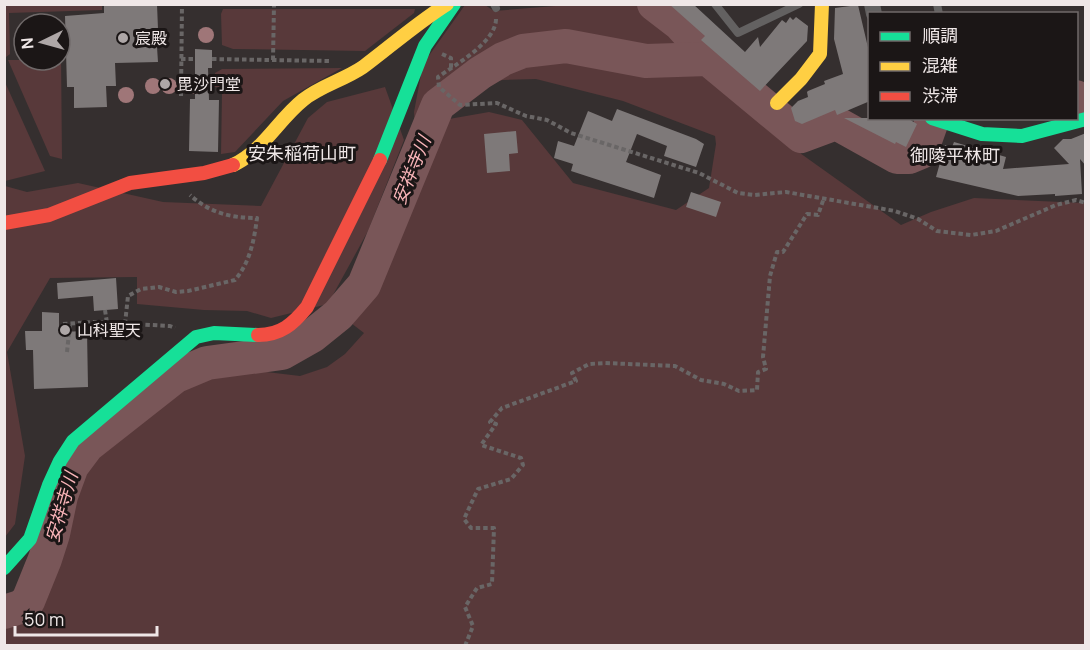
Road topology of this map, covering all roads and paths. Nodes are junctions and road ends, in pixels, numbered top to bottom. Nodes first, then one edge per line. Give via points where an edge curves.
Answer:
1 (182, 4) edge
2 (274, 4) edge
3 (447, 4) edge
4 (454, 4) edge
5 (799, 4) edge
6 (809, 4) edge
7 (716, 5) edge
8 (495, 6) edge
9 (822, 9) edge
10 (181, 59) junction
11 (195, 59) dead end
12 (212, 59) dead end
13 (273, 60) junction
14 (338, 61) dead end
15 (181, 96) dead end
16 (777, 103) dead end
17 (938, 120) edge
18 (1082, 120) edge
19 (180, 175) junction
20 (824, 198) junction
21 (1086, 203) edge
22 (4, 223) edge
23 (105, 310) dead end
24 (107, 323) junction
25 (63, 324) dead end
26 (70, 324) junction
27 (125, 324) junction
28 (196, 337) junction
29 (67, 352) dead end
30 (4, 568) edge
31 (465, 645) edge

1 - 10 path
2 - 13 path
3 - 19 street via 360,68 305,98 244,160 220,169
4 - 28 street via 425,46 378,165 300,318 276,334 212,332
5 - 7 lane via 738,33
6 - 9 lane
8 - 20 path via 497,22 484,42 438,77 439,87 460,105 497,103 572,133 699,173 738,193 786,192
9 - 16 street via 820,54
10 - 11 path
10 - 15 path
12 - 13 path
13 - 14 path
17 - 18 street via 982,134 1022,136
19 - 22 street via 130,183 49,215
19 - 27 path via 188,193 206,207 226,215 257,218 249,257 235,280 188,291 141,289 128,296
20 - 21 path via 895,211 937,231 971,235 996,231 1056,205 1076,200
20 - 31 path via 818,215 807,214 783,252 777,252 770,276 763,357 766,369 758,372 758,390 739,391 700,380 675,366 588,364 572,373 576,381 502,408 490,422 496,424 481,445 521,458 523,465 511,479 478,489 464,519 471,528 494,528 492,584 477,588 465,607 473,626
23 - 24 path
24 - 26 path
24 - 27 path
25 - 26 path
26 - 29 path
27 - 28 path via 170,326
28 - 30 street via 73,441 60,461 30,539

